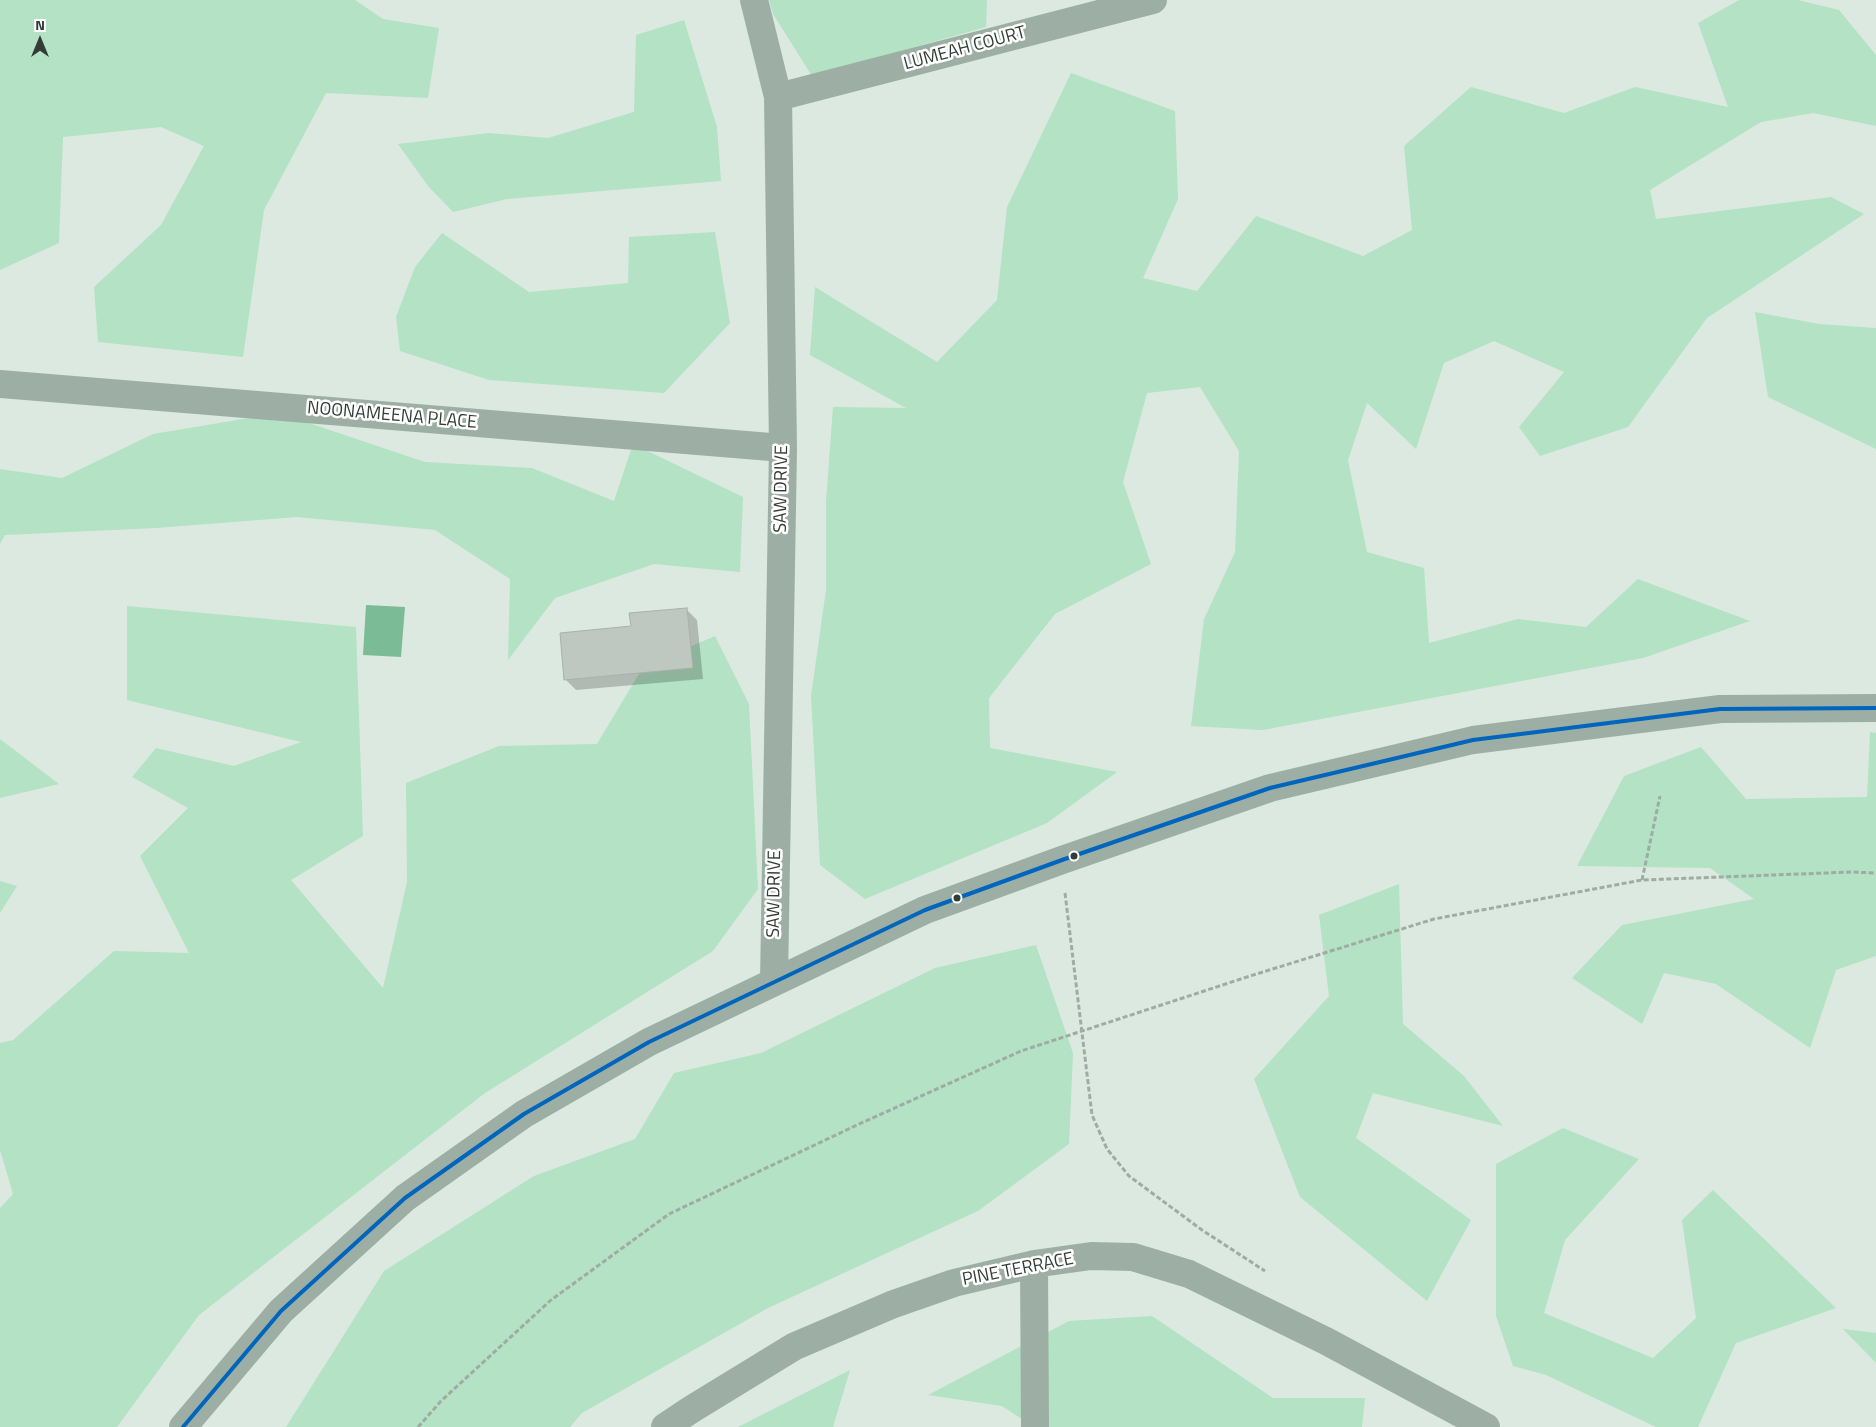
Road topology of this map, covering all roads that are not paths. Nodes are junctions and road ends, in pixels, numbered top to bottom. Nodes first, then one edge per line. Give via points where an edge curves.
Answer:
1 (754, 0) edge
2 (1153, 0) edge
3 (778, 97) junction
4 (0, 384) edge
5 (783, 448) junction
6 (1876, 708) edge
7 (774, 981) junction
8 (1034, 1264) junction
9 (182, 1427) edge
10 (665, 1427) edge
11 (1035, 1427) edge
12 (1486, 1427) edge

1 - 3 street, SAW DRIVE
2 - 3 street, LUMEAH COURT
3 - 5 street, SAW DRIVE
4 - 5 street, NOONAMEENA PLACE
5 - 7 street, SAW DRIVE
6 - 7 street via 1720,709 1474,740 1270,788 925,910
7 - 9 street via 649,1042 532,1109 405,1198 281,1312
8 - 10 street, PINE TERRACE via 954,1283 795,1346
8 - 11 street
8 - 12 street, PINE TERRACE via 1091,1256 1132,1258 1189,1274 1326,1341

